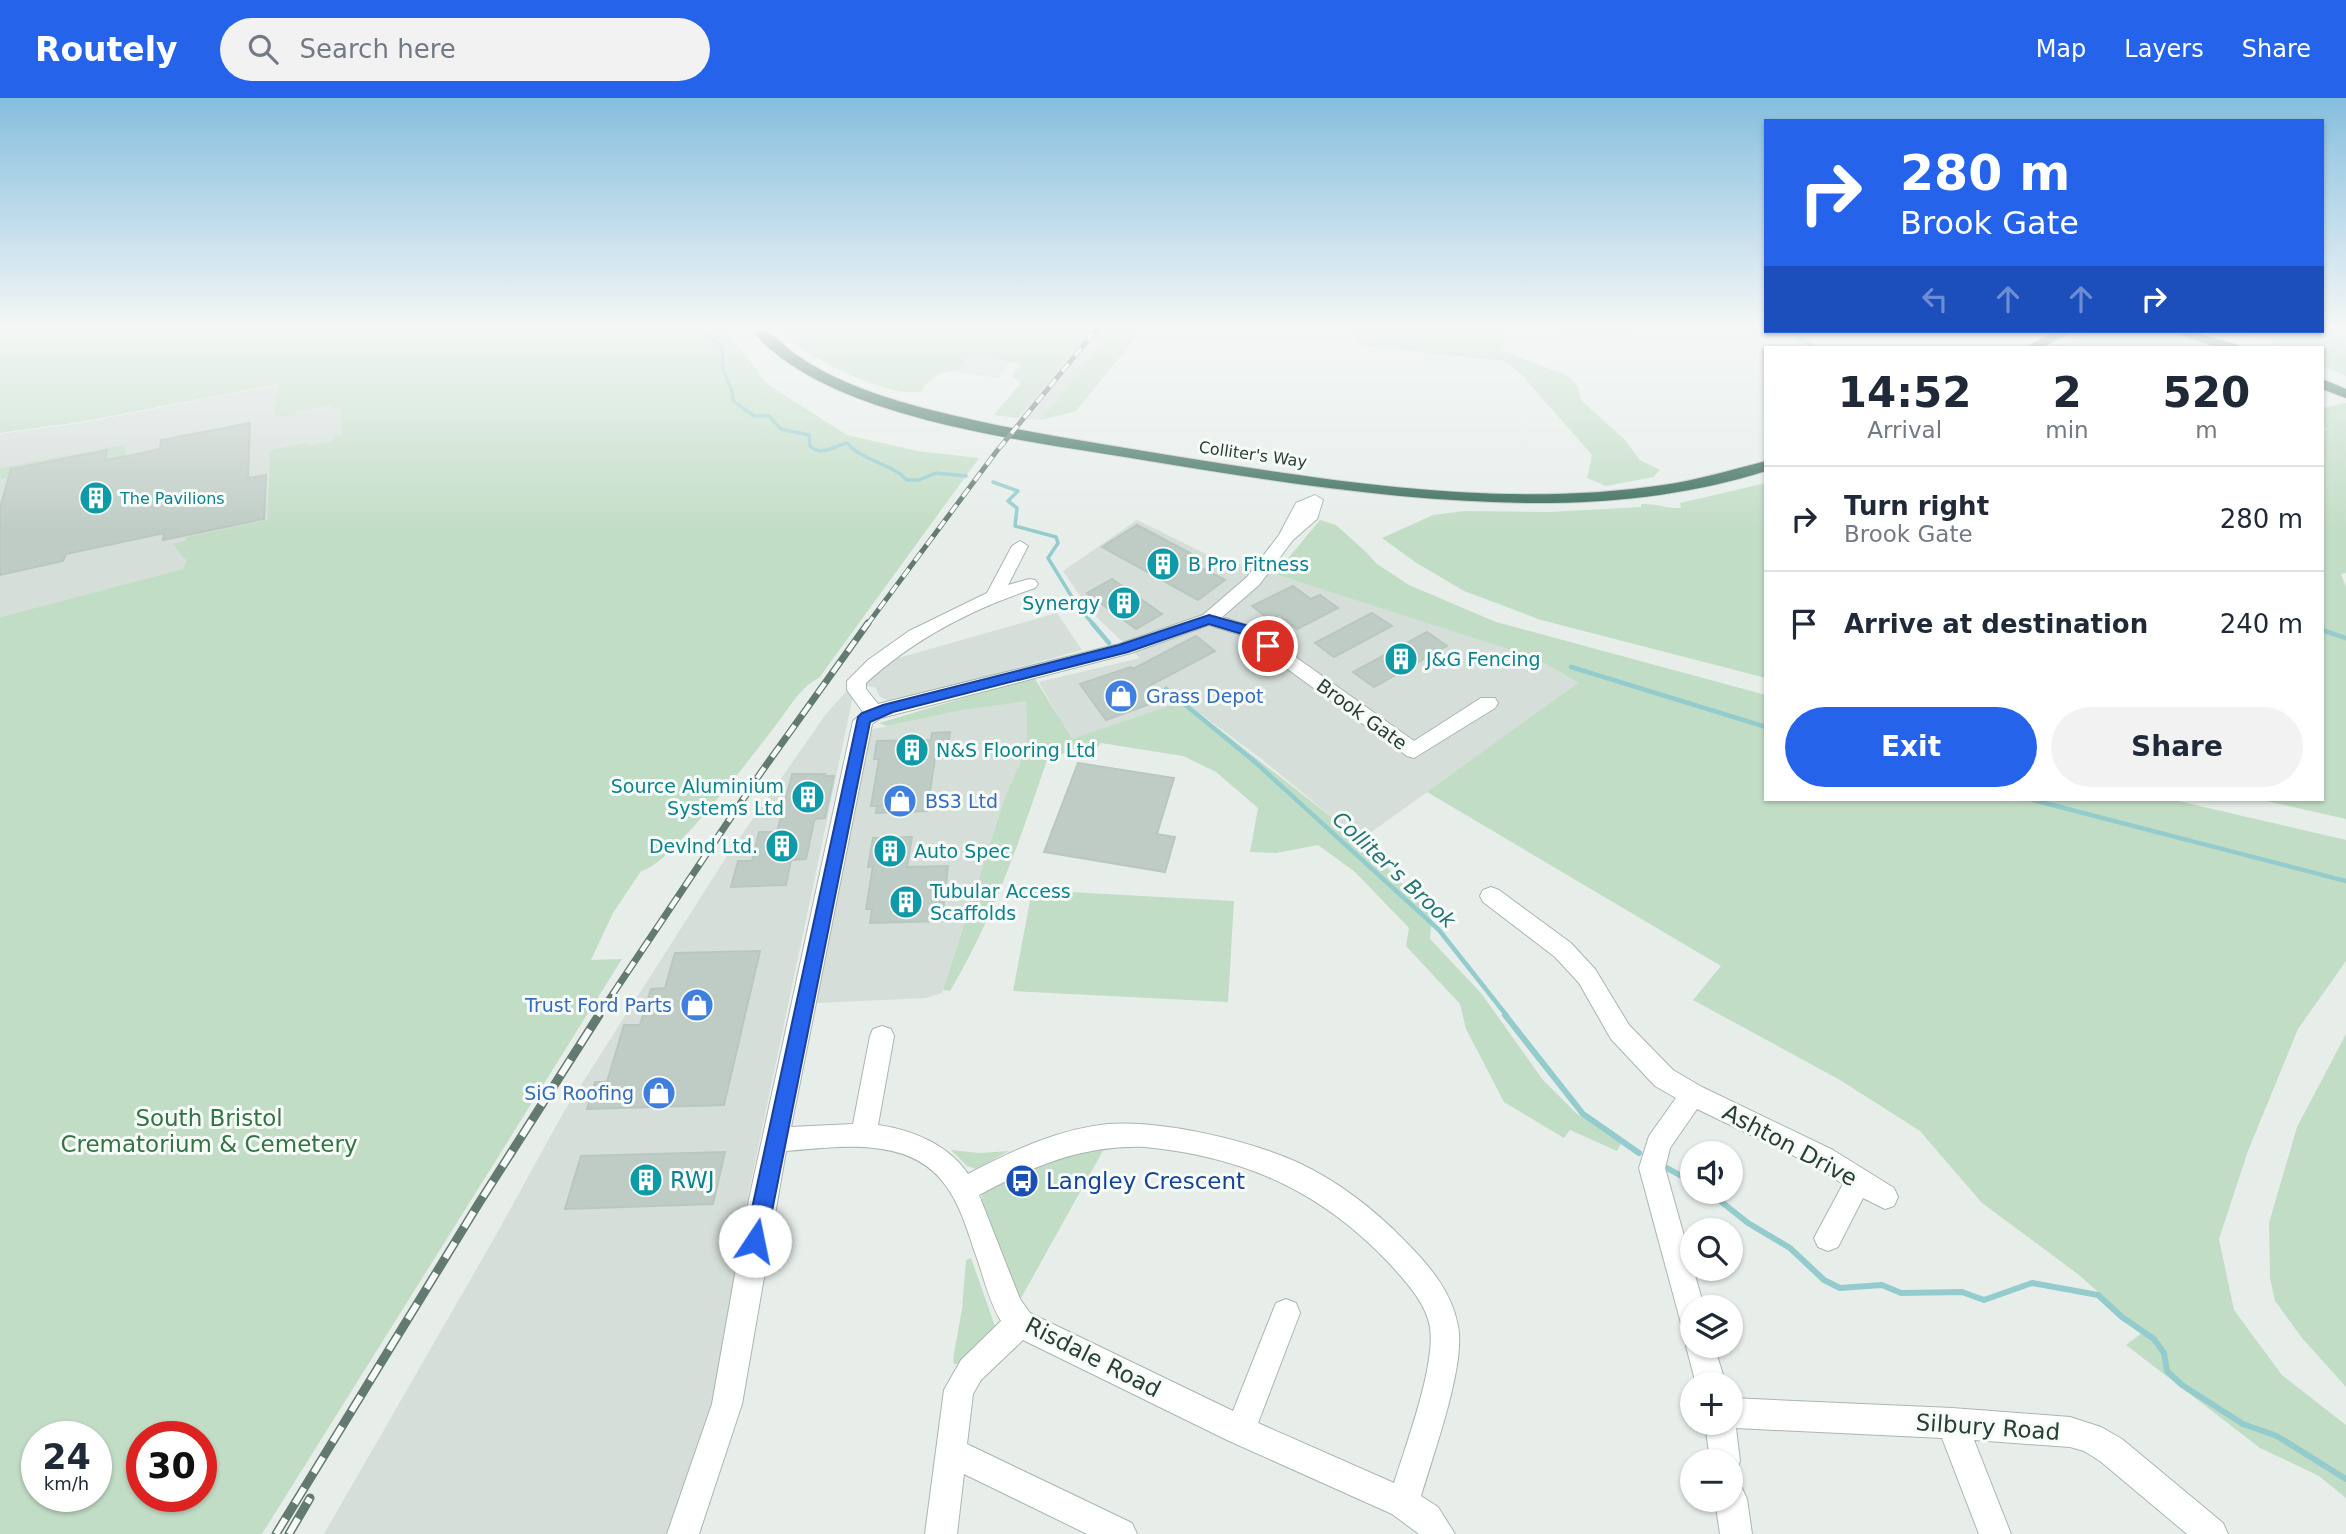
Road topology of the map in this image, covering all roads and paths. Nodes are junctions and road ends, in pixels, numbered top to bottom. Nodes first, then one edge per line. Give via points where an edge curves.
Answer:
1 (871, 396) edge
2 (1764, 467) edge
3 (1324, 481) junction
4 (1020, 546) dead end
5 (1029, 584) dead end
6 (995, 594) junction
7 (1209, 619) junction
8 (1488, 704) dead end
9 (874, 713) junction
10 (1491, 896) dead end
11 (882, 1036) dead end
12 (1693, 1095) junction
13 (863, 1137) junction
14 (776, 1140) junction
15 (1858, 1180) junction
16 (963, 1189) junction
17 (1885, 1197) dead end
18 (1828, 1238) dead end
19 (1686, 1295) edge
20 (1286, 1313) dead end
21 (1020, 1323) junction
22 (1743, 1414) edge
23 (1952, 1423) junction
24 (1240, 1430) junction
25 (949, 1455) junction
26 (1403, 1503) junction
27 (1733, 1512) edge
28 (683, 1534) edge
29 (941, 1534) edge
30 (1121, 1534) edge
31 (1439, 1534) edge
32 (1736, 1534) edge
33 (1994, 1534) edge
34 (2212, 1534) edge

1 - 3 highway, Colliter's Way via 929,415 1198,465
2 - 3 highway, Colliter's Way via 1654,490 1553,498 1464,495
3 - 7 street via 1315,500 1302,506 1287,536 1253,581
4 - 6 street
5 - 6 street
6 - 9 street via 907,640 856,681 857,690
7 - 8 street, Brook Gate via 1247,631 1414,751
7 - 9 street via 1124,649
9 - 14 street via 863,721
10 - 12 street, Ashton Drive via 1563,950 1587,976 1636,1052 1664,1078
11 - 13 street
12 - 15 street, Ashton Drive via 1824,1158
12 - 19 street via 1658,1144 1652,1168
13 - 14 street, Risdale Road
13 - 16 street, Risdale Road via 906,1142 951,1170
14 - 28 street via 727,1404
15 - 17 street, Ashton Drive
15 - 18 street
16 - 21 street, Risdale Road via 1009,1308
16 - 26 street via 1047,1150 1104,1136 1129,1135 1220,1148 1290,1172 1335,1199 1380,1234 1417,1272 1437,1306 1446,1338 1436,1391
20 - 24 street
21 - 24 street, Risdale Road
21 - 25 street via 963,1380
22 - 23 street, Silbury Road
23 - 33 street
23 - 34 street, Silbury Road via 2070,1432 2090,1438 2111,1450
24 - 26 street, Risdale Road
25 - 29 street
25 - 30 street via 969,1460
26 - 31 street, Risdale Road via 1427,1518
27 - 32 street

